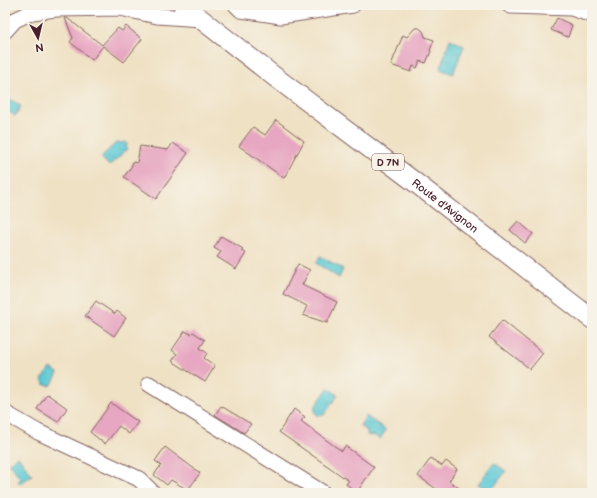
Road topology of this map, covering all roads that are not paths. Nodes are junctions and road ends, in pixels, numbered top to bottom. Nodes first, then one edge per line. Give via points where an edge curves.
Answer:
1 (183, 5) edge
2 (236, 5) edge
3 (353, 5) edge
4 (508, 5) edge
5 (592, 15) edge
6 (202, 19) junction
7 (5, 31) edge
8 (592, 319) edge
9 (149, 384) dead end
10 (5, 413) edge
11 (153, 493) edge
12 (323, 493) edge

1 - 6 main road, Route d'Avignon / D 7N
2 - 3 street via 241,10 281,16
4 - 5 street via 571,8
6 - 7 street via 157,16 120,8 56,8 32,12 15,20
6 - 8 main road, Route d'Avignon / D 7N
9 - 12 street
10 - 11 street via 38,432 139,479

